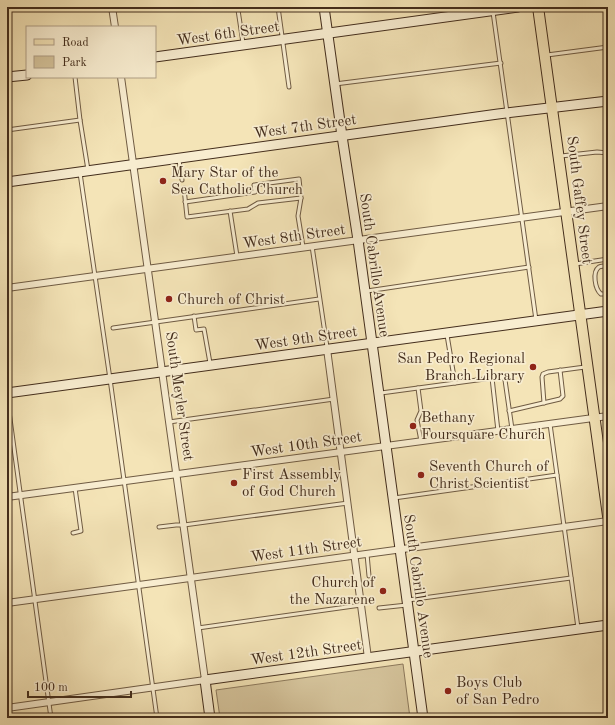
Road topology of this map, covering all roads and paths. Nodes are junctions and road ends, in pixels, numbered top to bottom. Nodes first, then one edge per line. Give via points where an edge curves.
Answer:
1 (112, 7) edge
2 (278, 7) edge
3 (324, 7) edge
4 (518, 7) edge
5 (538, 7) edge
6 (238, 10) dead end
7 (493, 10) junction
8 (114, 26) edge
9 (328, 33) junction
10 (283, 39) junction
11 (243, 45) junction
12 (608, 47) edge
13 (545, 56) junction
14 (156, 57) edge
15 (501, 63) junction
16 (26, 75) edge
17 (7, 77) edge
18 (75, 78) edge
19 (121, 78) edge
20 (335, 84) junction
21 (289, 87) dead end
22 (608, 100) edge
23 (553, 107) junction
24 (507, 113) junction
25 (80, 120) junction
26 (7, 130) edge
27 (342, 136) junction
28 (608, 153) edge
29 (559, 157) junction
30 (179, 158) junction
31 (133, 164) junction
32 (84, 171) junction
33 (182, 180) dead end
34 (7, 182) edge
35 (184, 188) dead end
36 (301, 198) junction
37 (185, 202) junction
38 (608, 206) edge
39 (230, 211) junction
40 (567, 212) junction
41 (522, 218) junction
42 (358, 240) junction
43 (312, 246) junction
44 (303, 247) junction
45 (237, 256) junction
46 (608, 259) edge
47 (574, 264) junction
48 (608, 265) edge
49 (529, 267) junction
50 (149, 269) junction
51 (96, 276) junction
52 (7, 288) edge
53 (365, 291) junction
54 (608, 294) edge
55 (320, 299) junction
56 (608, 311) edge
57 (580, 315) junction
58 (194, 316) junction
59 (156, 321) junction
60 (536, 321) junction
61 (113, 328) dead end
62 (447, 333) junction
63 (372, 343) junction
64 (327, 349) junction
65 (211, 365) junction
66 (587, 366) junction
67 (560, 370) junction
68 (162, 372) junction
69 (492, 378) junction
70 (110, 379) junction
71 (454, 383) junction
72 (418, 388) junction
73 (7, 393) edge
74 (379, 394) junction
75 (7, 397) edge
76 (334, 400) junction
77 (544, 403) junction
78 (509, 411) junction
79 (608, 416) edge
80 (594, 418) junction
81 (169, 422) junction
82 (550, 424) junction
83 (512, 429) junction
84 (498, 431) junction
85 (421, 441) junction
86 (386, 446) junction
87 (341, 452) junction
88 (177, 474) junction
89 (557, 475) junction
90 (124, 481) junction
91 (75, 488) junction
92 (20, 496) junction
93 (7, 497) edge
94 (393, 498) junction
95 (348, 503) junction
96 (608, 516) edge
97 (608, 521) edge
98 (184, 525) junction
99 (159, 527) dead end
100 (564, 527) junction
101 (73, 533) dead end
102 (400, 549) junction
103 (366, 553) junction
104 (355, 555) junction
105 (370, 576) dead end
106 (191, 578) junction
107 (571, 578) junction
108 (138, 585) junction
109 (34, 599) junction
110 (7, 603) edge
111 (407, 603) junction
112 (361, 605) junction
113 (379, 608) dead end
114 (608, 625) edge
115 (198, 628) junction
116 (578, 629) junction
117 (414, 651) junction
118 (368, 658) junction
119 (205, 680) junction
120 (152, 688) junction
121 (49, 701) junction
122 (7, 708) edge
123 (51, 718) edge
124 (156, 718) edge
125 (210, 718) edge
126 (423, 718) edge

1 - 8 street
2 - 10 lane
3 - 9 street, South Cabrillo Avenue
4 - 7 street, West 6th Street
5 - 13 main road, South Gaffey Street
6 - 11 lane
7 - 9 street, West 6th Street
7 - 15 lane
9 - 10 street, West 6th Street
9 - 20 street, South Cabrillo Avenue
10 - 11 street, West 6th Street
10 - 21 lane
11 - 14 street, West 6th Street
12 - 13 lane
13 - 23 main road, South Gaffey Street
15 - 20 lane
15 - 24 lane
16 - 17 street
18 - 25 lane
19 - 31 street, South Meyler Street
20 - 27 street, South Cabrillo Avenue
22 - 23 street, West 7th Street
23 - 24 street, West 7th Street
23 - 29 main road, South Gaffey Street
24 - 27 street, West 7th Street
24 - 41 lane
25 - 26 lane
25 - 32 lane
27 - 30 street, West 7th Street
27 - 42 street, South Cabrillo Avenue
28 - 29 lane
29 - 40 main road, South Gaffey Street
30 - 31 street, West 7th Street
30 - 33 lane
31 - 32 street, West 7th Street
31 - 50 street, South Meyler Street
32 - 34 street, West 7th Street
32 - 51 lane
35 - 37 lane
36 - 37 lane via 299,179 254,185 255,192
36 - 39 lane via 258,203 248,209
36 - 44 lane via 298,216
37 - 39 lane via 187,217
38 - 40 street, West 8th Street
39 - 45 lane
40 - 41 street, West 8th Street
40 - 47 main road, South Gaffey Street
41 - 42 street, West 8th Street
41 - 49 lane
42 - 43 street, West 8th Street
42 - 53 street, South Cabrillo Avenue
43 - 44 street, West 8th Street
43 - 55 lane
44 - 45 street, West 8th Street
45 - 50 street, West 8th Street
46 - 47 lane
47 - 57 main road, South Gaffey Street
48 - 54 lane via 599,267 595,274 598,292
49 - 53 lane
49 - 60 lane
50 - 51 street, West 8th Street
50 - 59 street, South Meyler Street
51 - 52 street, West 8th Street
51 - 70 lane
53 - 63 street, South Cabrillo Avenue
55 - 58 lane
55 - 64 lane
56 - 57 street, West 9th Street
57 - 60 street, West 9th Street
57 - 66 main road, South Gaffey Street
58 - 59 lane
58 - 65 lane via 196,330 204,329
59 - 61 lane
59 - 68 street, South Meyler Street
60 - 62 street, West 9th Street
62 - 63 street, West 9th Street
62 - 71 lane
63 - 64 street, West 9th Street
63 - 74 street, South Cabrillo Avenue
64 - 65 street, West 9th Street
64 - 76 street
65 - 68 street, West 9th Street
66 - 67 lane
66 - 80 main road, South Gaffey Street
67 - 77 lane via 542,375
67 - 77 lane via 563,397
68 - 70 street, West 9th Street
68 - 81 street, South Meyler Street
69 - 71 lane
69 - 78 lane via 504,378
69 - 84 lane
70 - 73 street, West 9th Street
70 - 90 lane
71 - 72 lane
72 - 74 lane
72 - 85 lane via 421,411 417,420
74 - 86 street, South Cabrillo Avenue
75 - 92 lane
76 - 81 lane
76 - 87 street
77 - 78 lane
78 - 83 lane
79 - 80 street, West 10th Street
80 - 82 street, West 10th Street
80 - 96 main road, South Gaffey Street
81 - 88 street, South Meyler Street
82 - 83 street, West 10th Street
82 - 89 lane
83 - 84 street, West 10th Street
84 - 85 street, West 10th Street
85 - 86 street, West 10th Street
86 - 87 street, West 10th Street
86 - 94 street, South Cabrillo Avenue
87 - 88 street, West 10th Street
87 - 95 street
88 - 90 street, West 10th Street
88 - 98 street, South Meyler Street
89 - 94 lane
89 - 100 lane
90 - 91 street, West 10th Street
90 - 108 lane
91 - 92 street, West 10th Street
91 - 101 lane via 81,531
92 - 93 street, West 10th Street
92 - 109 lane
94 - 102 street, South Cabrillo Avenue
95 - 98 lane
95 - 104 street
97 - 100 street, West 11th Street
98 - 99 lane
98 - 106 street, South Meyler Street
100 - 102 street, West 11th Street
100 - 107 lane
102 - 103 street, West 11th Street
102 - 111 street, South Cabrillo Avenue
103 - 104 street, West 11th Street
103 - 105 lane
104 - 106 street, West 11th Street
104 - 112 street
106 - 108 street, West 11th Street
106 - 115 street, South Meyler Street
107 - 111 lane
107 - 116 lane
108 - 109 street, West 11th Street
108 - 120 lane
109 - 110 street, West 11th Street
109 - 121 lane
111 - 113 lane
111 - 117 street, South Cabrillo Avenue
112 - 115 lane
112 - 118 street
114 - 116 street, West 12th Street
115 - 119 street, South Meyler Street
116 - 117 street, West 12th Street
117 - 118 street, West 12th Street
117 - 126 street, South Cabrillo Avenue
118 - 119 street, West 12th Street
119 - 120 street, West 12th Street
119 - 125 street, South Meyler Street
120 - 121 street, West 12th Street
120 - 124 lane
121 - 122 street, West 12th Street
121 - 123 lane

